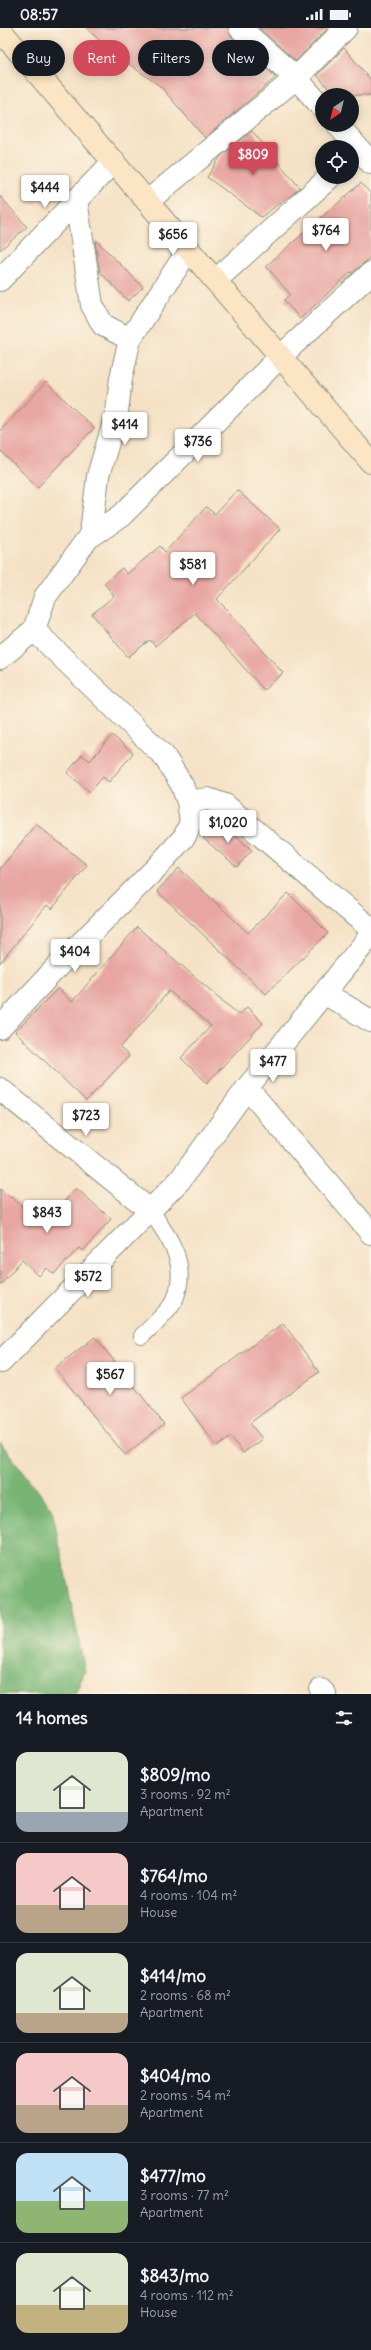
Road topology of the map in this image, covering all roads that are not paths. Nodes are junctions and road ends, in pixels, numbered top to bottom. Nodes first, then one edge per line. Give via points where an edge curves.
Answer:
1 (240, 28) edge
2 (346, 28) edge
3 (0, 30) edge
4 (296, 78) junction
5 (315, 99) edge
6 (343, 132) edge
7 (361, 157) edge
8 (114, 161) junction
9 (322, 184) edge
10 (76, 200) junction
11 (148, 201) junction
12 (189, 249) junction
13 (371, 273) edge
14 (0, 280) edge
15 (216, 280) junction
16 (130, 339) junction
17 (281, 356) junction
18 (371, 462) edge
19 (88, 538) junction
20 (34, 630) junction
21 (0, 658) edge
22 (188, 802) junction
23 (371, 929) edge
24 (371, 936) edge
25 (324, 992) junction
26 (371, 1021) edge
27 (0, 1028) edge
28 (247, 1088) junction
29 (0, 1089) edge
30 (152, 1211) junction
31 (371, 1233) edge
32 (142, 1336) dead end
33 (1, 1362) dead end

1 - 4 street
2 - 4 street
3 - 8 street
4 - 5 street
4 - 11 street
6 - 7 street
8 - 10 street
8 - 11 street
9 - 15 street
10 - 14 street
10 - 16 street via 92,305 103,325
11 - 12 street
12 - 15 street
12 - 16 street
13 - 17 street
15 - 17 street
16 - 19 street via 121,378 117,412 98,476 91,532
17 - 18 street
17 - 19 street via 121,516
19 - 20 street via 44,597
20 - 21 street
20 - 22 street via 164,756 182,785
22 - 23 street via 208,799 225,805
22 - 27 street via 191,821 185,836 144,882
24 - 25 street
25 - 26 street
25 - 28 street
28 - 30 street via 180,1180
28 - 31 street
29 - 30 street
30 - 32 lane via 172,1243 181,1268 175,1300
30 - 33 street

